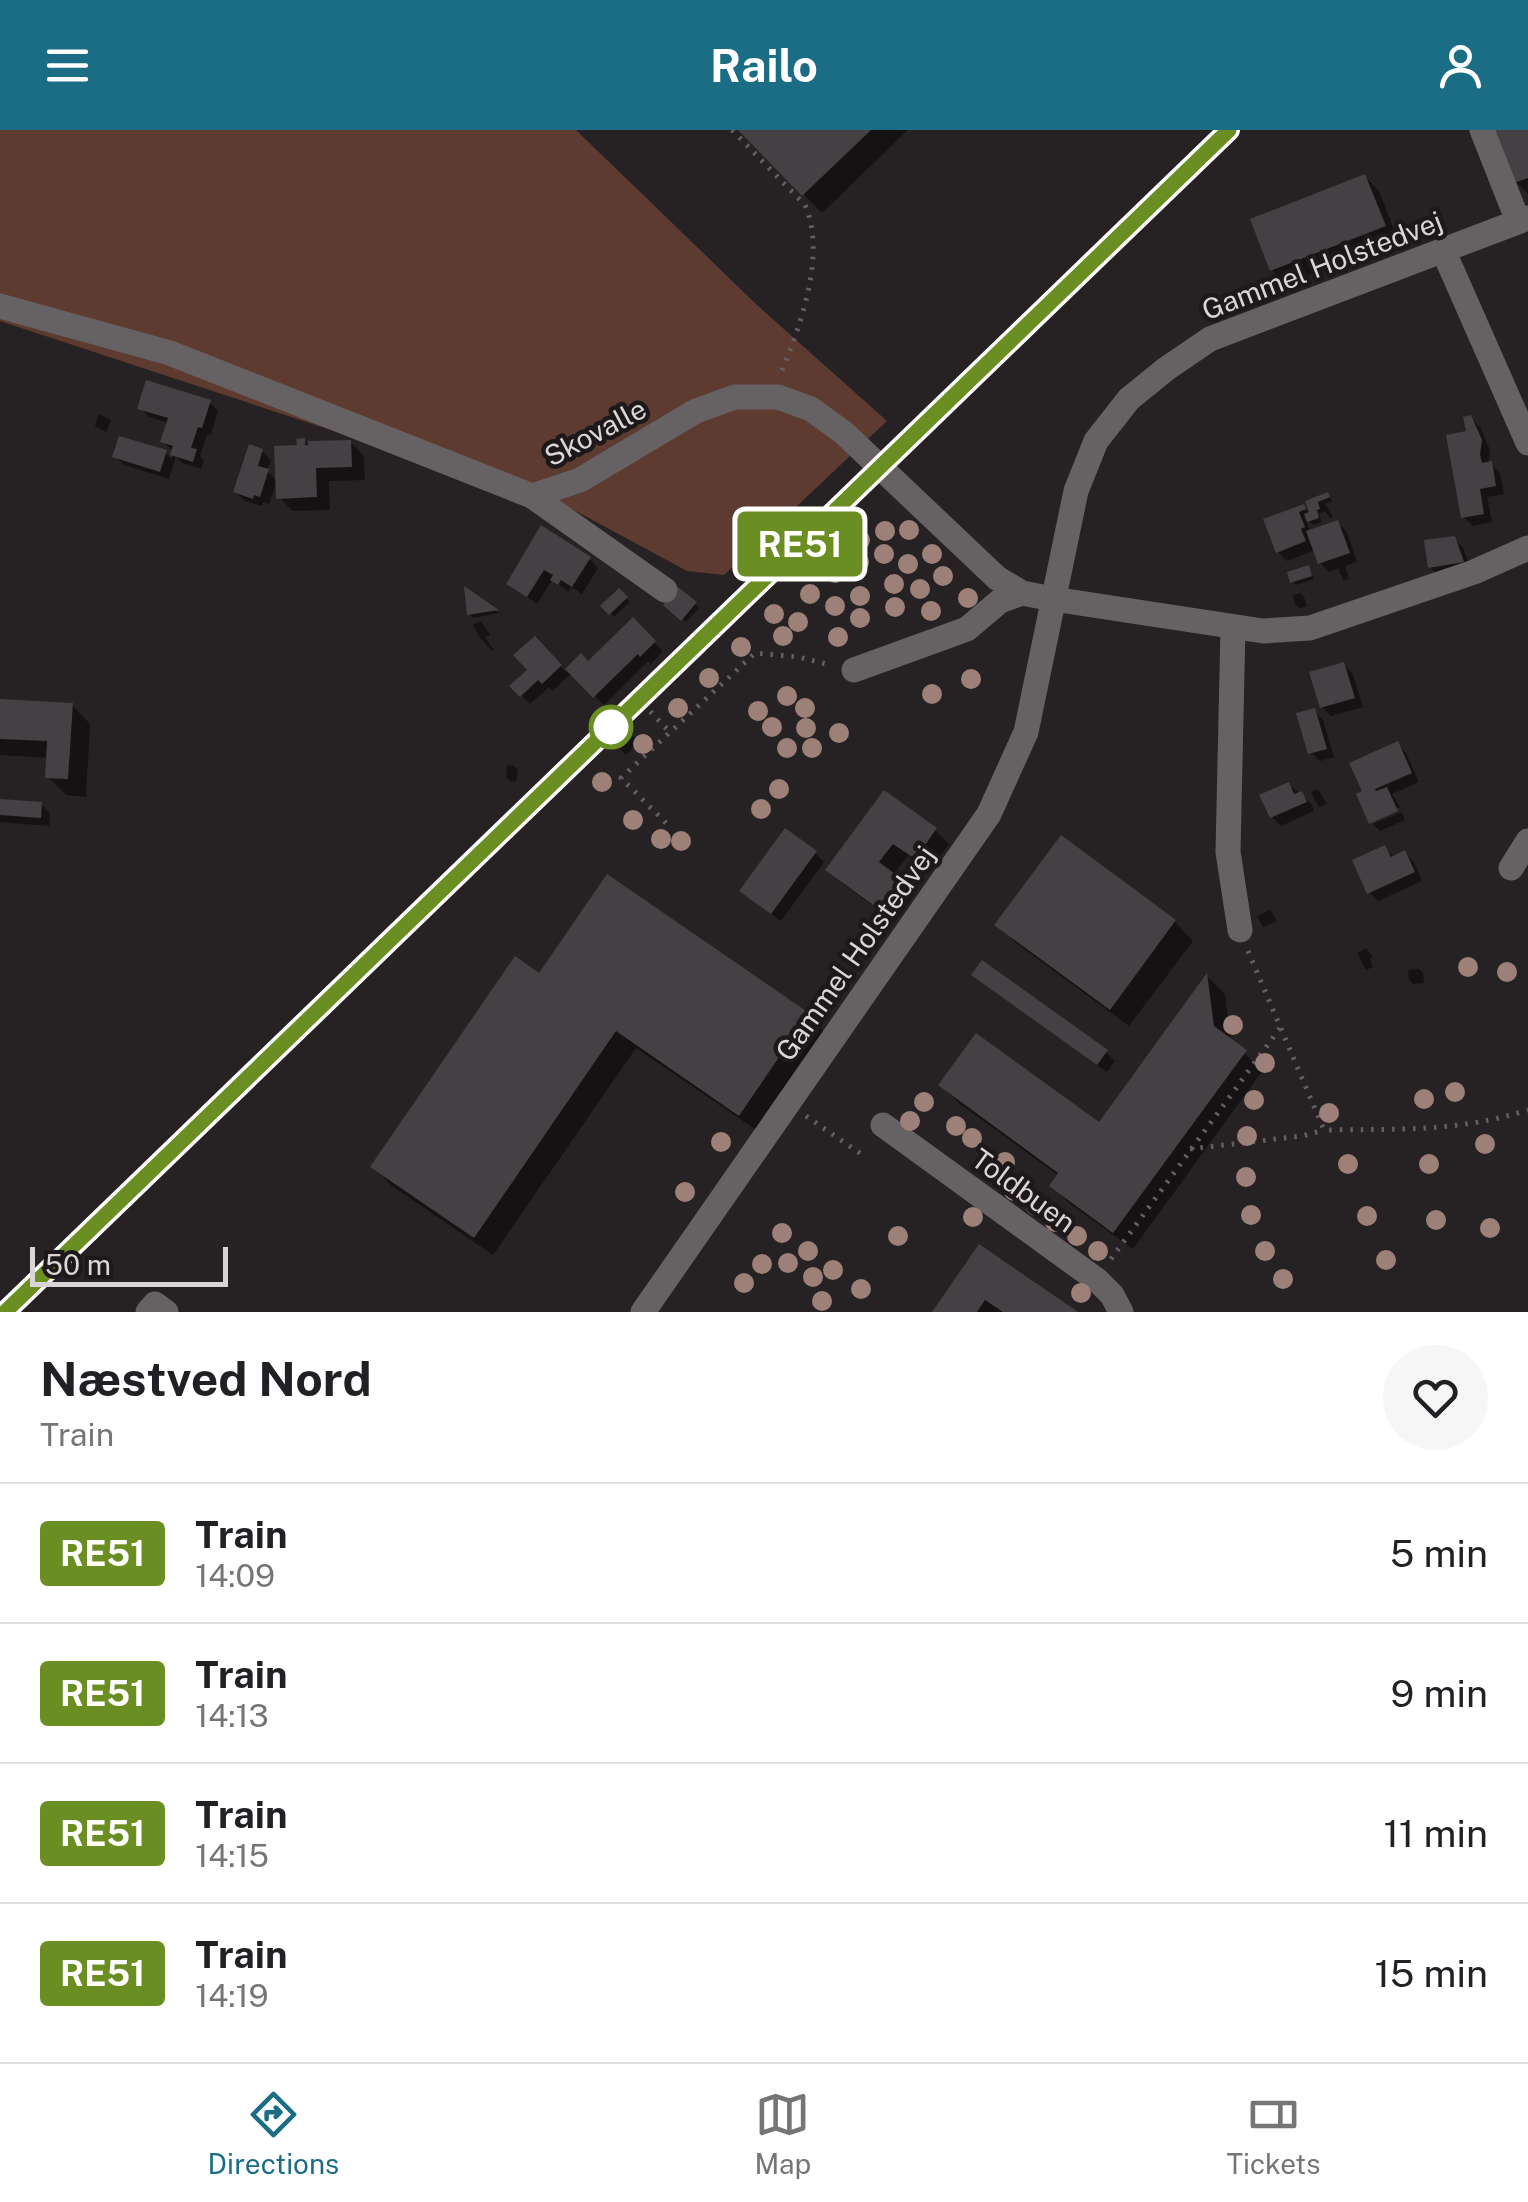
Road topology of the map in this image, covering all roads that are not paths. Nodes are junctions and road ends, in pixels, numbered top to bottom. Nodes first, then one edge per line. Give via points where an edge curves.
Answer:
1 (1482, 130) edge
2 (1523, 220) edge
3 (1443, 250) junction
4 (0, 306) edge
5 (1528, 442) edge
6 (532, 496) junction
7 (1528, 548) edge
8 (665, 590) dead end
9 (1022, 592) junction
10 (1053, 599) junction
11 (1233, 627) junction
12 (854, 670) road end
13 (1528, 842) edge
14 (1511, 868) dead end
15 (1240, 930) road end
16 (884, 1125) dead end
17 (148, 1312) edge
18 (166, 1312) edge
19 (643, 1312) edge
20 (1121, 1312) edge

1 - 2 street
2 - 3 street, Gammel Holstedvej
3 - 5 street
3 - 10 street, Gammel Holstedvej via 1210,339 1128,399 1096,441 1076,490
4 - 6 street, Skovalle via 170,353
6 - 8 street
6 - 9 street, Skovalle via 580,480 696,412 736,397 778,398 811,409 844,433 997,578
7 - 11 street via 1310,628
9 - 10 street, Skovalle
9 - 12 street via 967,629
10 - 11 street
10 - 19 street, Gammel Holstedvej via 1026,732 989,814
11 - 15 street via 1228,852
13 - 14 street
16 - 20 street, Toldbuen via 1097,1280
17 - 18 street via 155,1304

